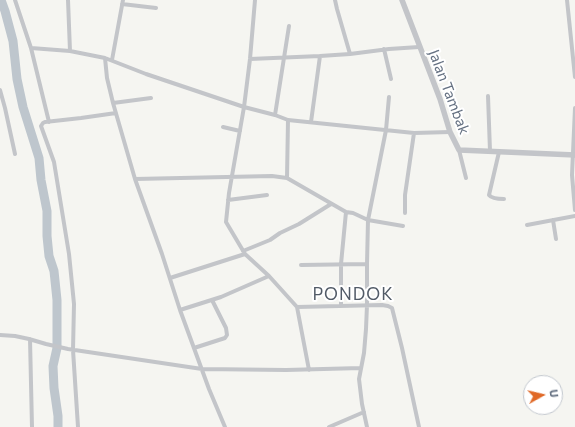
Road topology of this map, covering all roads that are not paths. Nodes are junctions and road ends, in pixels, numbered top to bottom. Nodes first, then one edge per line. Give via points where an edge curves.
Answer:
1 (15, 0) edge
2 (68, 0) edge
3 (255, 0) edge
4 (335, 0) edge
5 (402, 0) edge
6 (567, 0) edge
7 (123, 2) edge
8 (156, 8) dead end
9 (289, 26) dead end
10 (573, 26) edge
11 (419, 47) junction
12 (31, 48) junction
13 (384, 49) junction
14 (70, 51) junction
15 (350, 54) junction
16 (320, 56) junction
17 (105, 58) junction
18 (285, 58) junction
19 (250, 59) junction
20 (112, 60) junction
21 (575, 77) edge
22 (391, 79) dead end
23 (0, 90) edge
24 (488, 96) dead end
25 (389, 97) dead end
26 (150, 98) dead end
27 (113, 102) junction
28 (244, 108) junction
29 (575, 108) edge
30 (116, 113) junction
31 (275, 115) junction
32 (288, 120) junction
33 (50, 122) junction
34 (311, 122) junction
35 (223, 127) dead end
36 (386, 130) junction
37 (240, 131) junction
38 (450, 132) junction
39 (414, 133) junction
40 (459, 150) junction
41 (490, 151) junction
42 (499, 152) junction
43 (15, 154) dead end
44 (574, 155) edge
45 (231, 177) junction
46 (287, 178) junction
47 (466, 178) dead end
48 (135, 179) junction
49 (267, 195) dead end
50 (504, 199) dead end
51 (228, 200) junction
52 (331, 204) junction
53 (575, 210) edge
54 (346, 212) junction
55 (405, 213) dead end
56 (575, 216) edge
57 (368, 220) junction
58 (553, 220) junction
59 (527, 225) dead end
60 (403, 226) dead end
61 (556, 239) dead end
62 (243, 254) junction
63 (341, 264) junction
64 (366, 264) junction
65 (301, 265) dead end
66 (266, 277) junction
67 (170, 278) junction
68 (212, 300) junction
69 (367, 305) junction
70 (341, 306) junction
71 (297, 307) junction
72 (180, 310) junction
73 (0, 335) edge
74 (30, 339) junction
75 (194, 348) junction
76 (71, 350) junction
77 (361, 368) junction
78 (202, 369) junction
79 (309, 370) junction
80 (364, 412) junction
81 (32, 427) edge
82 (78, 427) edge
83 (225, 427) edge
84 (329, 427) edge
85 (367, 427) edge
86 (419, 427) edge

1 - 12 street
2 - 14 street
3 - 19 street
4 - 15 street
5 - 11 street, Jalan Tambak
6 - 10 street
7 - 8 street
7 - 20 street
9 - 18 street
10 - 21 street
11 - 13 street
11 - 38 street, Jalan Tambak
12 - 14 street
12 - 33 street
13 - 15 street
13 - 22 street
14 - 17 street
15 - 16 street
16 - 18 street
16 - 34 street
17 - 20 street
17 - 27 street
18 - 19 street
18 - 31 street
19 - 28 street
20 - 28 street
23 - 43 street
24 - 41 street
25 - 36 street
26 - 27 street
27 - 30 street
28 - 31 street
28 - 37 street
29 - 44 street
30 - 33 street
30 - 48 street
31 - 32 street
32 - 34 street
32 - 46 street
33 - 76 street via 41,126 54,162 69,254 74,304
34 - 36 street
35 - 37 street
36 - 39 street
36 - 57 street
37 - 45 street
38 - 39 street
38 - 40 street, Jalan Tambak
39 - 55 street via 405,195
40 - 41 street, Jalan Tambak
40 - 47 street
41 - 42 street, Jalan Tambak
42 - 44 street, Jalan Tambak
42 - 50 street via 489,195 492,198
44 - 53 street via 572,175
45 - 46 street
45 - 48 street
45 - 51 street
46 - 52 street
48 - 67 street
49 - 51 street
51 - 62 street via 226,222
52 - 54 street
52 - 62 street
54 - 57 street
54 - 63 street
56 - 58 street
57 - 60 street
57 - 64 street
58 - 59 street
58 - 61 street
62 - 66 street
62 - 67 street
63 - 64 street
63 - 65 street
63 - 70 street
64 - 69 street
66 - 68 street
66 - 71 street
67 - 72 street
68 - 72 street
68 - 75 street via 227,335 225,338
69 - 70 street
69 - 77 street
69 - 86 street via 386,305 393,310
70 - 71 street
71 - 79 street
72 - 75 street
73 - 74 street
74 - 76 street
74 - 81 street
75 - 78 street
76 - 78 street
76 - 82 street
77 - 79 street
77 - 80 street via 359,379
78 - 79 street
78 - 83 street
80 - 84 street
80 - 85 street

